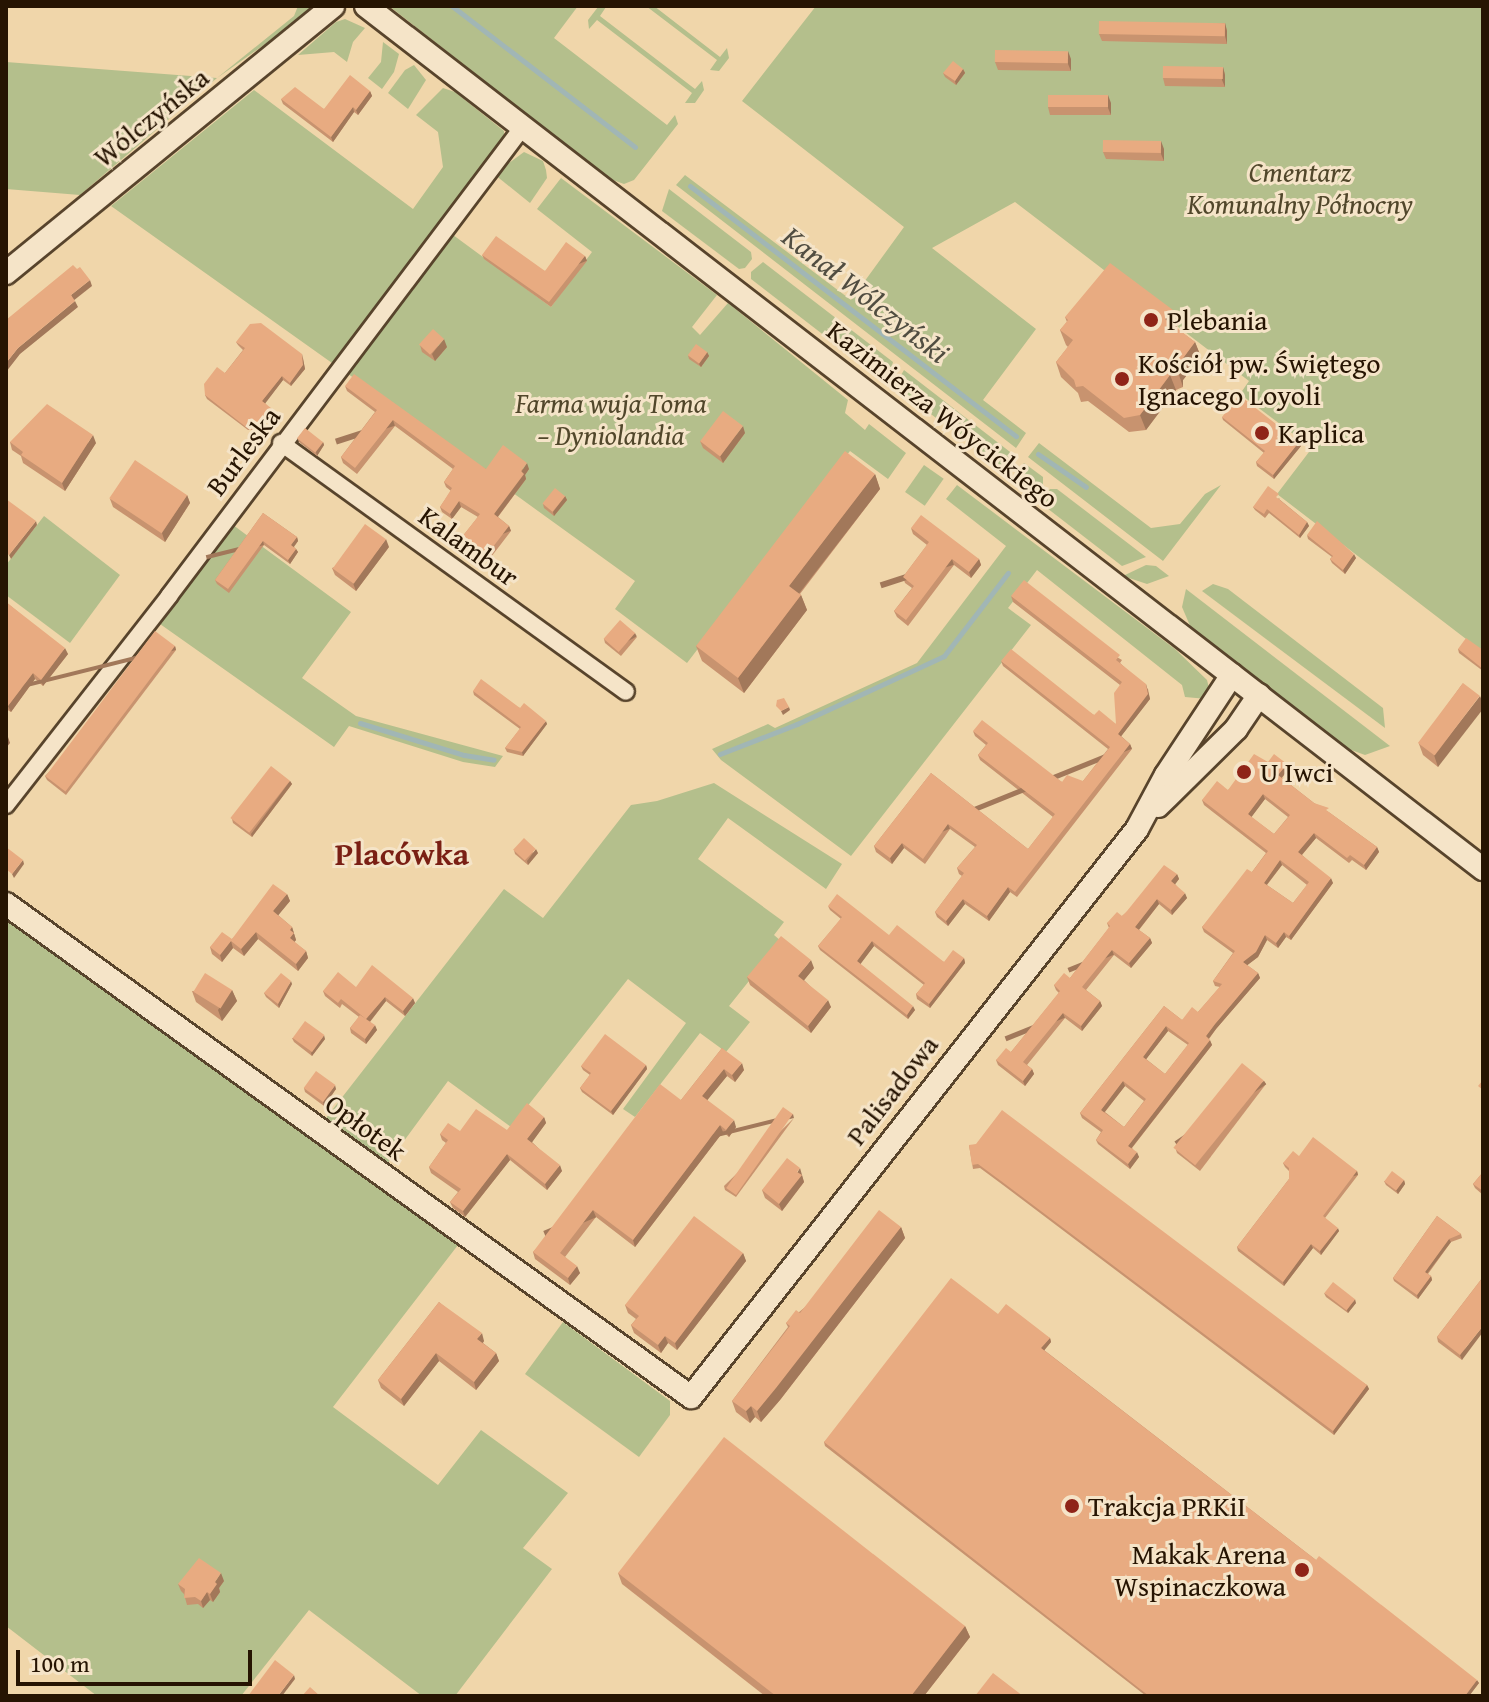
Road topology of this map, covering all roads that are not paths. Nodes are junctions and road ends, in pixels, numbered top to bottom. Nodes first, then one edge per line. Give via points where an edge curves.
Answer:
1 (333, 6) edge
2 (366, 6) edge
3 (522, 128) junction
4 (6, 273) edge
5 (281, 443) junction
6 (1232, 675) junction
7 (626, 692) dead end
8 (1259, 695) junction
9 (6, 805) edge
10 (1143, 821) junction
11 (1483, 869) edge
12 (6, 904) edge
13 (691, 1397) joint

1 - 4 street, Wólczyńska
2 - 3 street, Kazimierza Wóycickiego
3 - 5 street, Burleska
3 - 6 street, Kazimierza Wóycickiego
5 - 7 street, Kalambur
5 - 9 street, Burleska
6 - 8 street, Kazimierza Wóycickiego
6 - 10 street, Palisadowa via 1166,775
8 - 10 street, Palisadowa via 1236,729
8 - 11 street, Kazimierza Wóycickiego
10 - 13 street, Palisadowa
12 - 13 street, Opłotek

